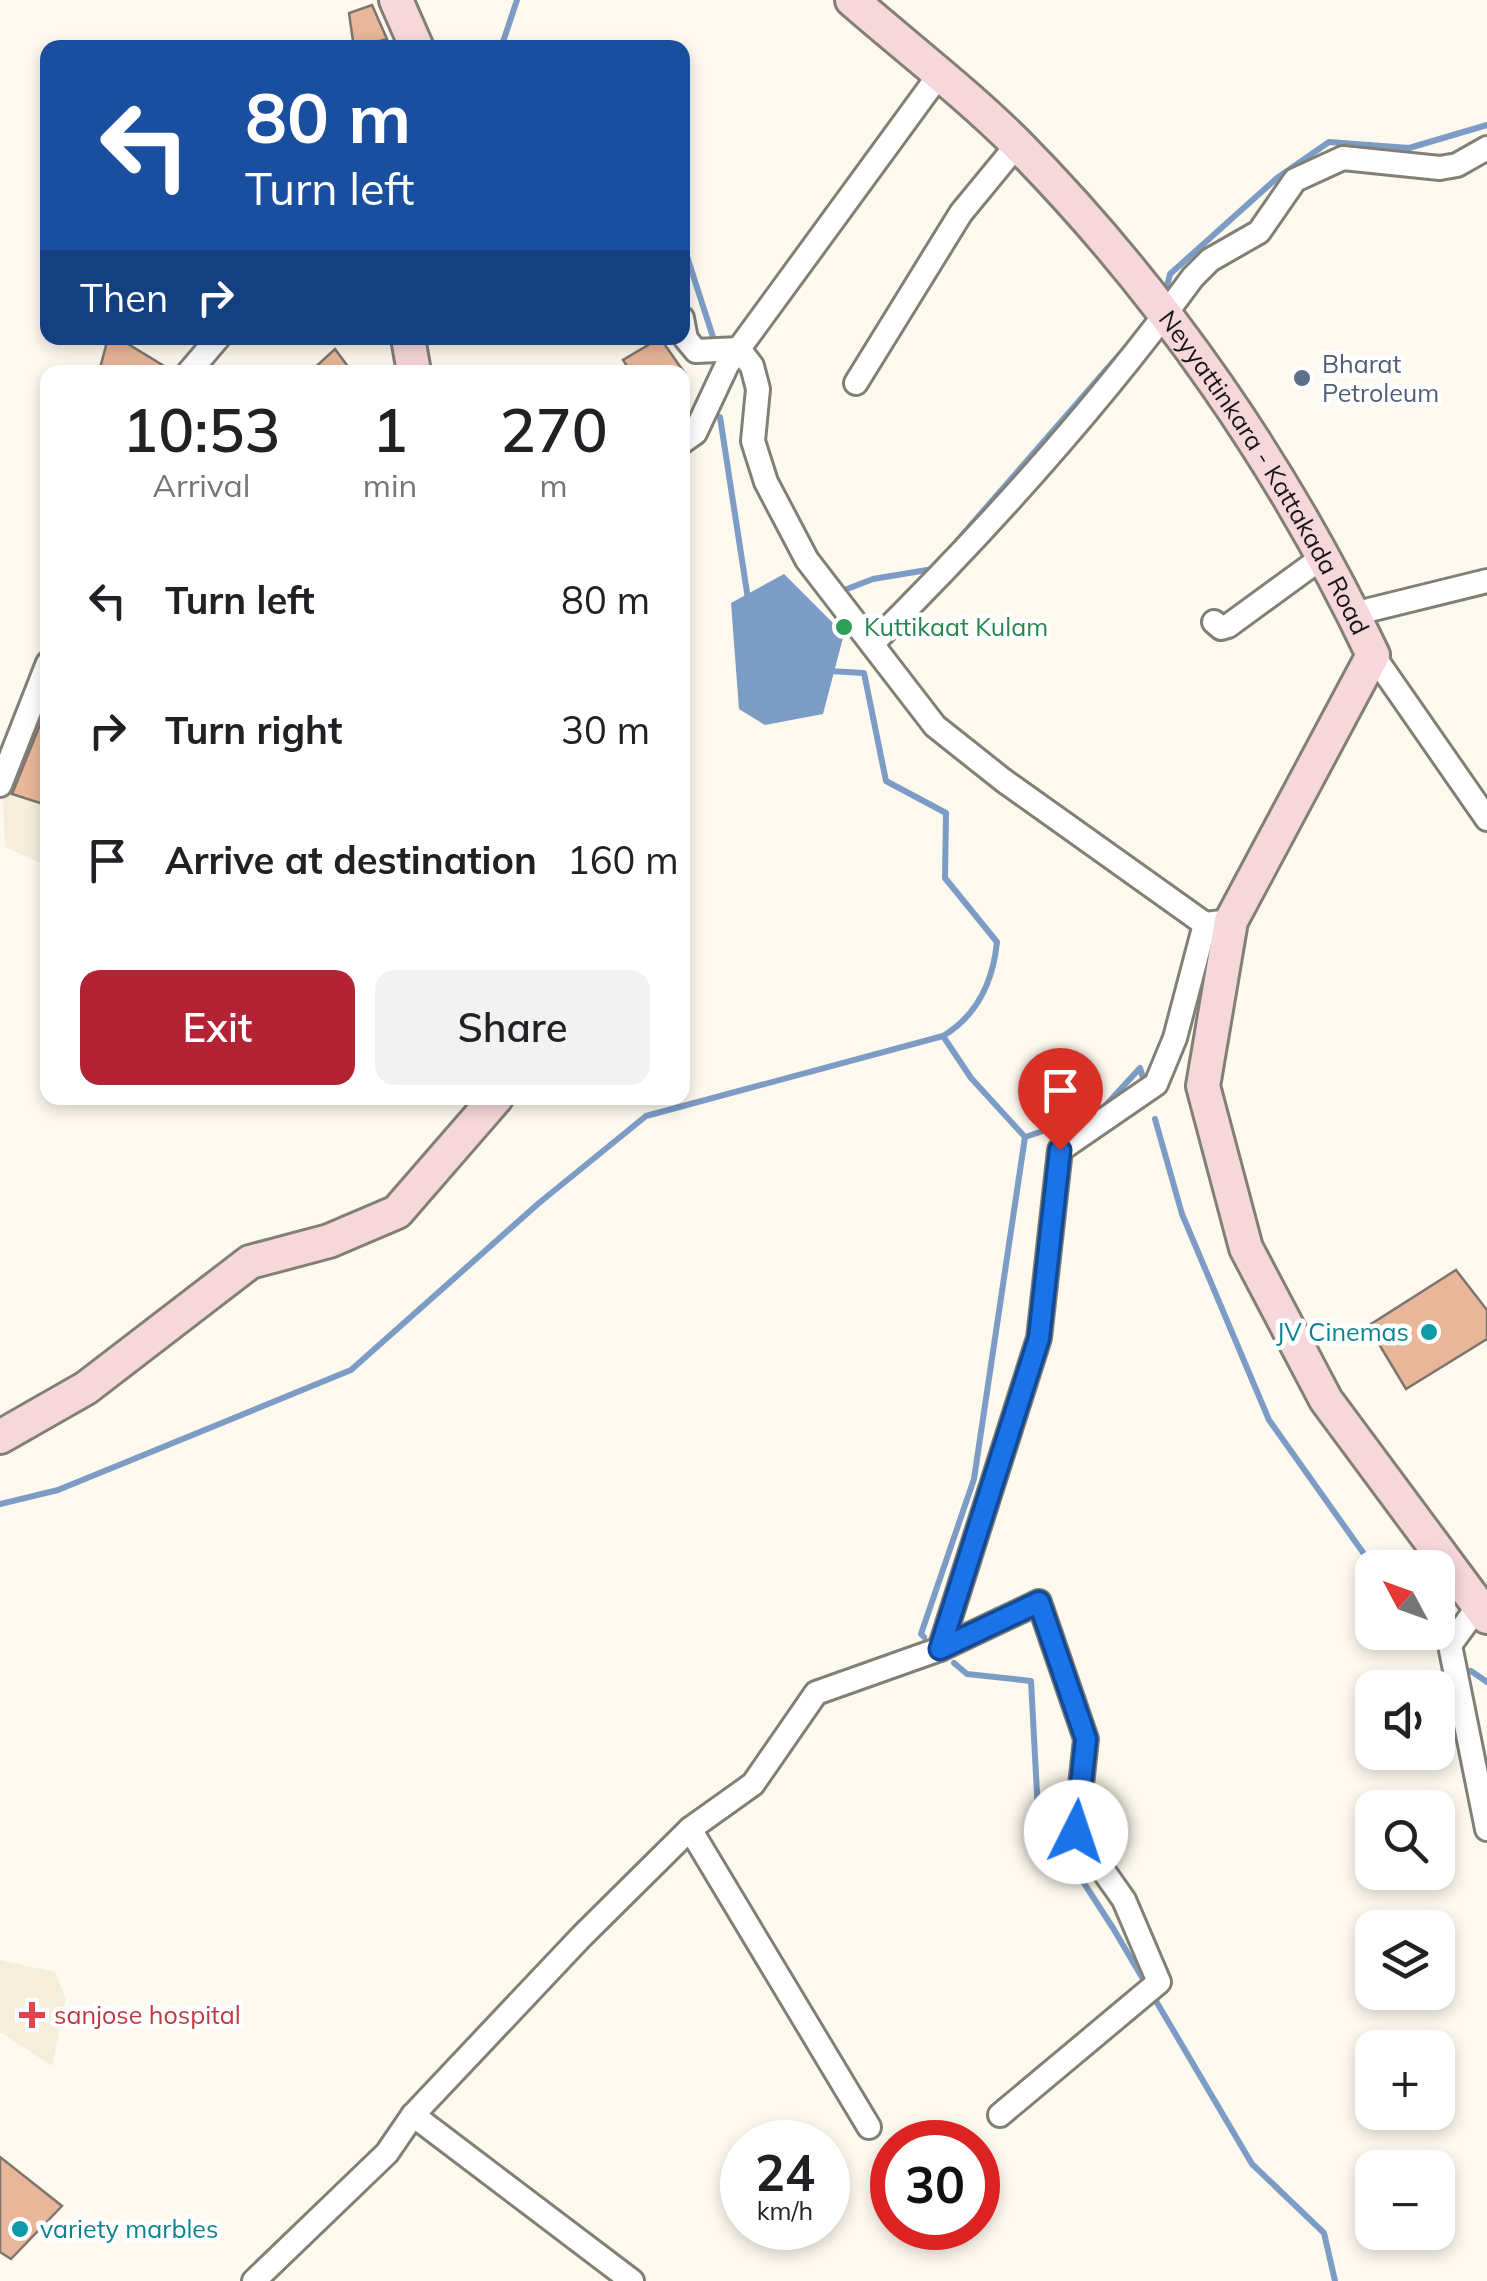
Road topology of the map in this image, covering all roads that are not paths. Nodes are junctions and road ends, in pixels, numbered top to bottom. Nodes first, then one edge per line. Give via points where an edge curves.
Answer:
1 (396, 0) edge
2 (852, 0) edge
3 (414, 40) edge
4 (939, 75) junction
5 (1018, 145) junction
6 (1487, 148) edge
7 (1164, 316) junction
8 (690, 343) edge
9 (212, 345) edge
10 (739, 349) junction
11 (194, 365) edge
12 (856, 383) dead end
13 (690, 436) edge
14 (1324, 556) junction
15 (1487, 581) edge
16 (1353, 614) junction
17 (1214, 622) dead end
18 (872, 644) junction
19 (1373, 655) junction
20 (40, 683) edge
21 (0, 785) edge
22 (1487, 819) edge
23 (1218, 923) junction
24 (490, 1105) edge
25 (0, 1437) edge
26 (1482, 1612) edge
27 (940, 1649) junction
28 (690, 1829) junction
29 (1487, 1829) edge
30 (1000, 2114) dead end
31 (413, 2115) junction
32 (869, 2127) dead end
33 (254, 2281) edge
34 (632, 2281) edge

1 - 3 main road
2 - 4 main road, Neyyattinkara - Kattakada Road
4 - 5 main road, Neyyattinkara - Kattakada Road
4 - 10 street
5 - 7 main road, Neyyattinkara - Kattakada Road
5 - 12 street via 961,213
6 - 7 street via 1440,168 1344,158 1296,180 1259,232 1210,260
7 - 14 main road, Neyyattinkara - Kattakada Road via 1219,388
7 - 18 street via 950,567
8 - 10 street via 696,350
9 - 11 street
10 - 13 street
10 - 18 street via 758,390 753,441 766,482 806,560
14 - 16 main road, Neyyattinkara - Kattakada Road
14 - 17 street via 1228,626
15 - 16 street
16 - 19 main road, Neyyattinkara - Kattakada Road
18 - 23 street via 935,726 1003,780
19 - 22 street
19 - 23 main road, Neyyattinkara - Kattakada Road
20 - 21 street
23 - 26 main road, Neyyattinkara - Kattakada Road via 1203,1086 1246,1248 1326,1400
23 - 27 street via 1156,1084 1060,1150 1039,1338
24 - 25 main road via 396,1212 328,1241 250,1262 86,1388
26 - 29 street via 1450,1644
27 - 28 street via 816,1693 753,1784
27 - 30 street via 1039,1602 1086,1739 1076,1832 1124,1900 1159,1982
28 - 31 street
28 - 32 street
31 - 33 street via 387,2153
31 - 34 street

